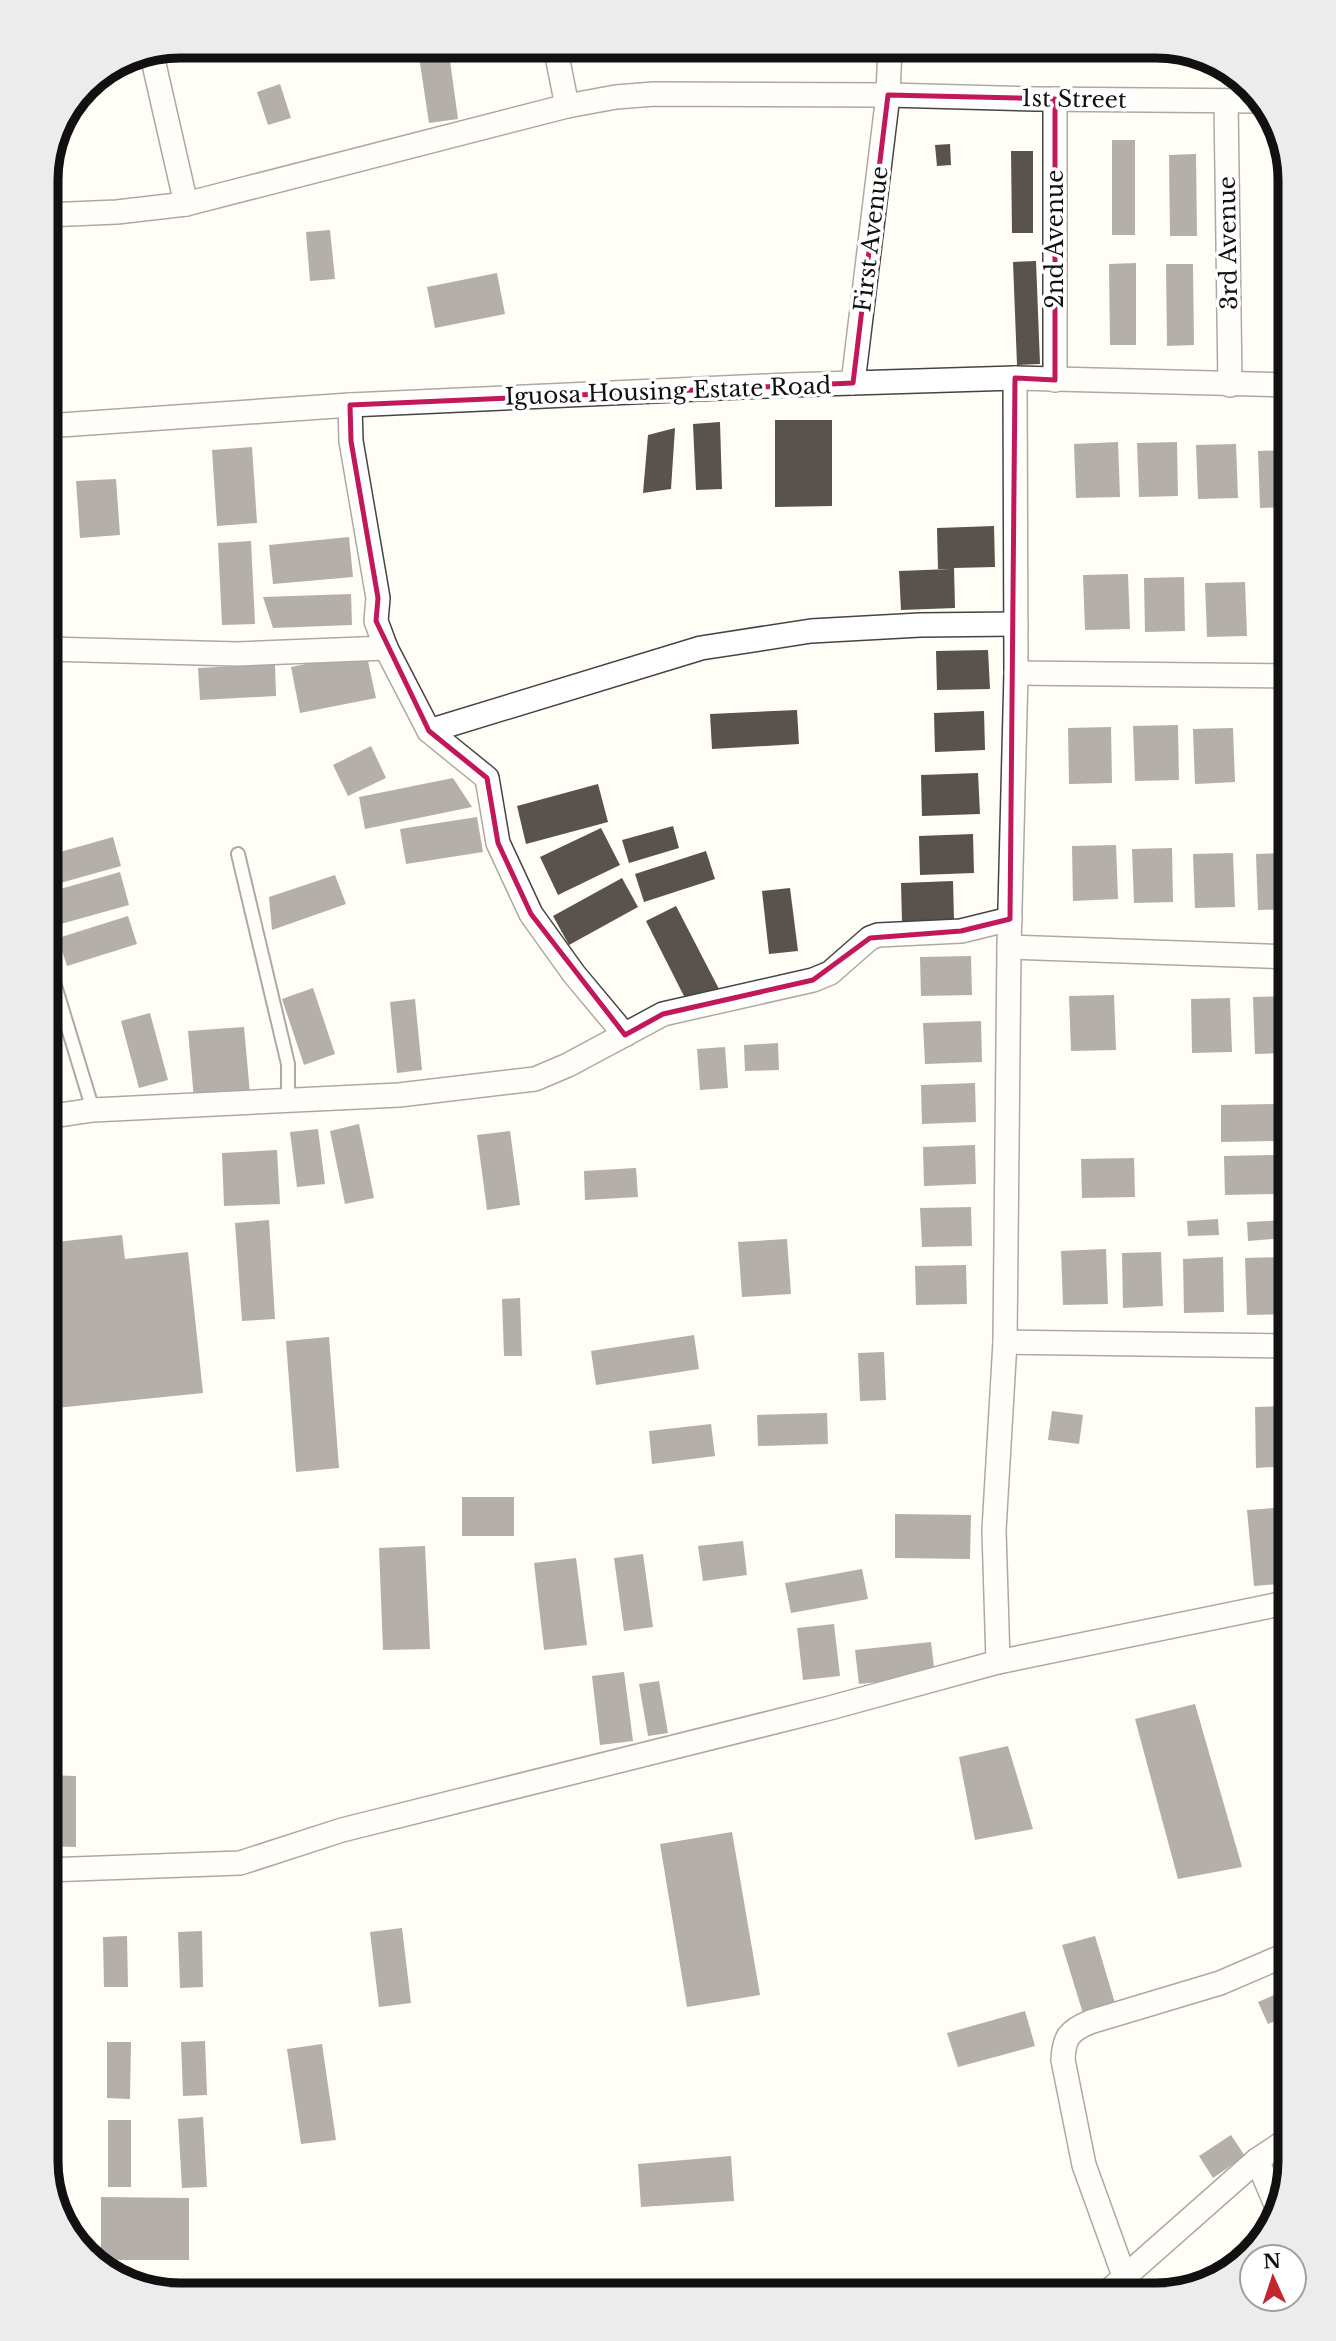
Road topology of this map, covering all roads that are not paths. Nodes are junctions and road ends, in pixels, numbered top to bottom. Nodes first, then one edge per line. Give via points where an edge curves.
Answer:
1 (557, 58) edge
2 (890, 58) edge
3 (153, 61) edge
4 (888, 95) junction
5 (1055, 99) junction
6 (1226, 101) junction
7 (1250, 101) edge
8 (567, 106) junction
9 (186, 204) junction
10 (58, 214) edge
11 (1015, 379) junction
12 (1055, 380) junction
13 (853, 383) junction
14 (1230, 385) junction
15 (1278, 386) edge
16 (350, 405) junction
17 (58, 425) edge
18 (1016, 624) junction
19 (58, 649) edge
20 (386, 649) junction
21 (1016, 673) junction
22 (1278, 676) edge
23 (429, 731) junction
24 (239, 853) dead end
25 (1010, 919) junction
26 (1009, 947) junction
27 (1278, 957) edge
28 (58, 995) edge
29 (625, 1035) junction
30 (288, 1102) junction
31 (93, 1110) junction
32 (58, 1115) edge
33 (1005, 1342) junction
34 (1278, 1346) edge
35 (1278, 1604) edge
36 (998, 1662) junction
37 (58, 1870) edge
38 (1278, 1958) edge
39 (1278, 2146) edge
40 (1257, 2160) junction
41 (1273, 2197) edge
42 (1127, 2283) edge
43 (1131, 2283) edge

1 - 8 street
2 - 4 street, First Avenue
3 - 9 street
4 - 5 street, 1st Street
4 - 8 street, 1st Street via 654,94
4 - 13 street, First Avenue
5 - 6 street, 1st Street
5 - 12 street, 2nd Avenue
6 - 7 street, 1st Street
6 - 14 street, 3rd Avenue
8 - 9 street, 1st Street
9 - 10 street, 1st Street
11 - 12 street, Iguosa Housing Estate Road
11 - 13 street, Iguosa Housing Estate Road
11 - 18 street
12 - 14 street, Iguosa Housing Estate Road
13 - 16 street, Iguosa Housing Estate Road
14 - 15 street, Iguosa Housing Estate Road
16 - 17 street, Iguosa Housing Estate Road
16 - 20 street via 351,441 378,598 376,621
18 - 21 street
18 - 23 street via 811,631 701,648
19 - 20 street via 237,654
20 - 23 street
21 - 22 street
21 - 25 street
23 - 29 street via 487,778 498,843 531,914
24 - 30 lane via 288,1064
25 - 26 street
25 - 29 street via 961,931 870,938 830,973 813,980 663,1014
26 - 27 street
26 - 33 street
28 - 31 lane
29 - 30 street via 535,1079
30 - 31 street
31 - 32 street
33 - 34 street
33 - 36 street via 994,1530
35 - 36 street
36 - 37 street via 342,1830 240,1863
38 - 42 street via 1220,1983 1090,2022 1074,2029 1063,2043 1084,2165
39 - 40 street
40 - 41 street
40 - 43 street

